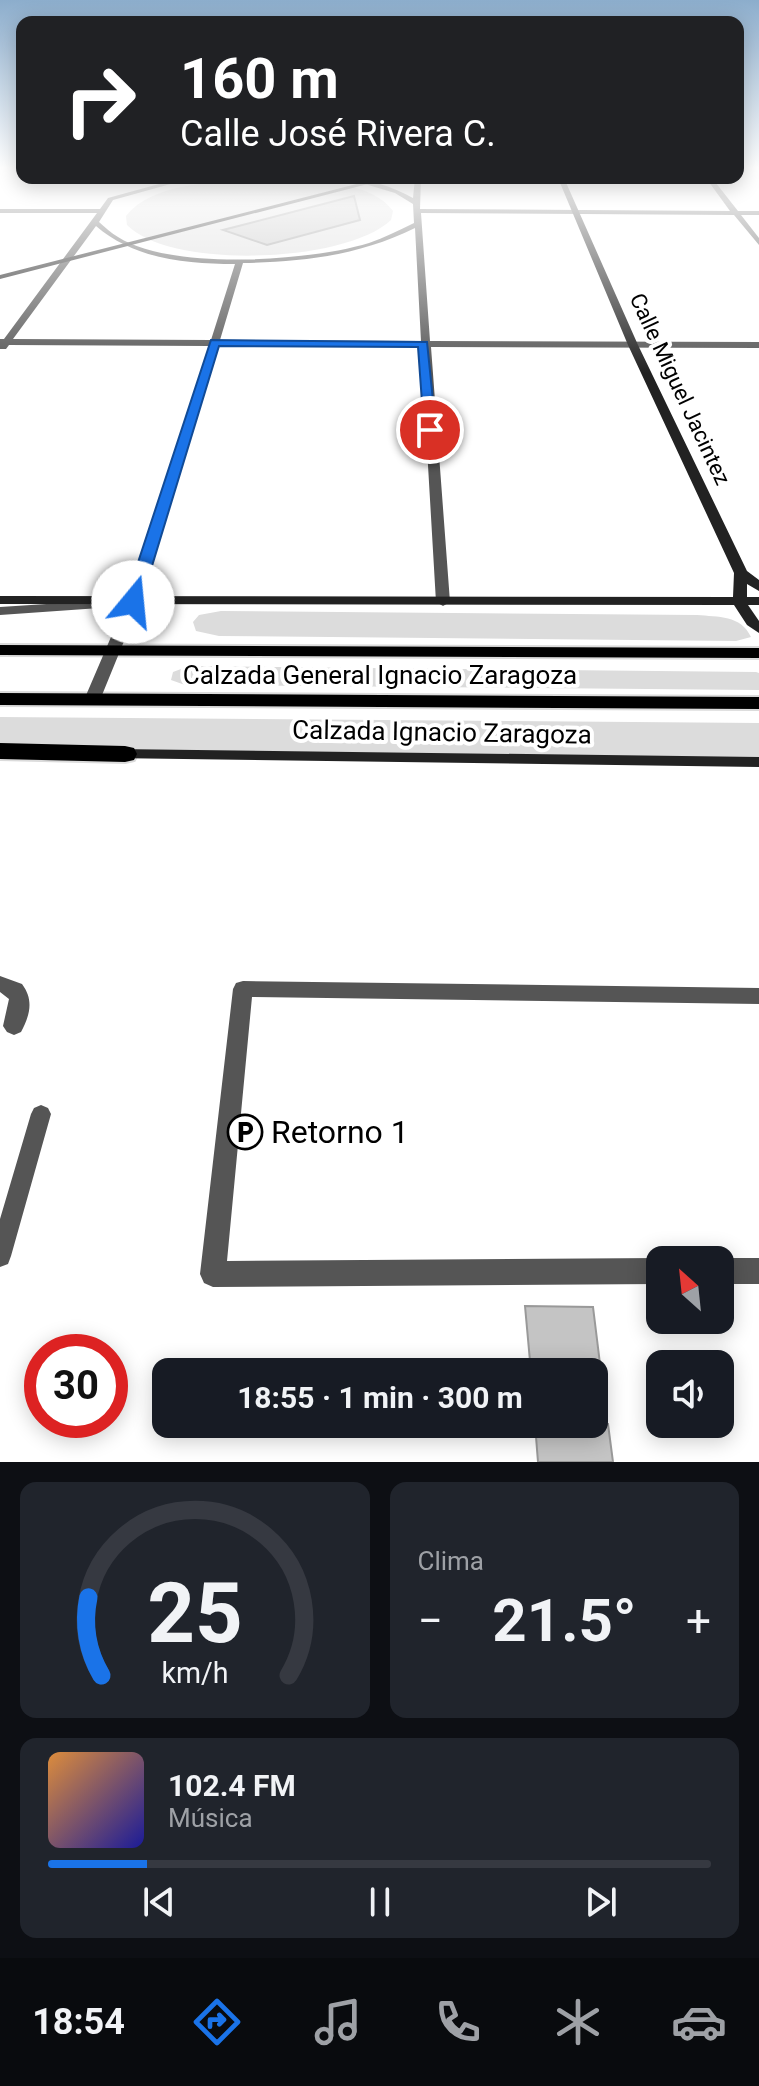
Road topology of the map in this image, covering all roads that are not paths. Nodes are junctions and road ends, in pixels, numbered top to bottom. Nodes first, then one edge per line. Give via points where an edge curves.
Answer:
1 (84, 236) edge
2 (108, 236) edge
3 (157, 236) edge
4 (389, 236) edge
5 (419, 236) edge
6 (587, 236) edge
7 (123, 245) junction
8 (65, 261) junction
9 (240, 261) junction
10 (0, 277) edge
11 (3, 342) edge
12 (214, 342) junction
13 (424, 344) junction
14 (633, 345) junction
15 (759, 345) edge
16 (0, 351) edge
17 (741, 573) junction
18 (759, 587) edge
19 (0, 600) edge
20 (739, 601) junction
21 (759, 601) edge
22 (133, 602) junction
23 (443, 602) junction
24 (0, 611) edge
25 (759, 629) edge
26 (0, 650) edge
27 (112, 650) junction
28 (759, 653) edge
29 (0, 699) edge
30 (92, 700) junction
31 (759, 703) edge
32 (0, 751) edge
33 (125, 754) junction
34 (0, 757) edge
35 (759, 762) edge
36 (0, 984) edge
37 (759, 996) edge
38 (14, 1026) dead end
39 (41, 1114) dead end
40 (0, 1256) edge
41 (646, 1271) edge
42 (734, 1271) edge
43 (759, 1271) edge

1 - 8 street
2 - 7 street
3 - 7 street
4 - 9 street via 331,253
5 - 13 street
6 - 14 street, Calle Miguel Jacintez
7 - 8 street
7 - 9 street via 194,259
8 - 10 street
8 - 11 street
9 - 12 street
11 - 12 street
11 - 16 street
12 - 13 street
12 - 22 street
13 - 14 street
13 - 23 street
14 - 15 street
14 - 17 street, Calle Miguel Jacintez
17 - 18 street, Calle Miguel Jacintez
17 - 20 street, Calle Miguel Jacintez
19 - 22 street
20 - 21 street
20 - 23 street
20 - 25 street via 744,616
22 - 23 street
22 - 24 lane
22 - 27 street
26 - 27 main road, Calzada General Ignacio Zaragoza
27 - 28 main road, Calzada General Ignacio Zaragoza
27 - 30 street
29 - 30 main road, Calzada General Ignacio Zaragoza
30 - 31 main road, Calzada General Ignacio Zaragoza
32 - 33 highway
33 - 34 street
33 - 35 street, Calzada Ignacio Zaragoza
36 - 38 street via 13,986 20,994
37 - 41 street via 243,989 213,1274
39 - 40 lane
42 - 43 street

